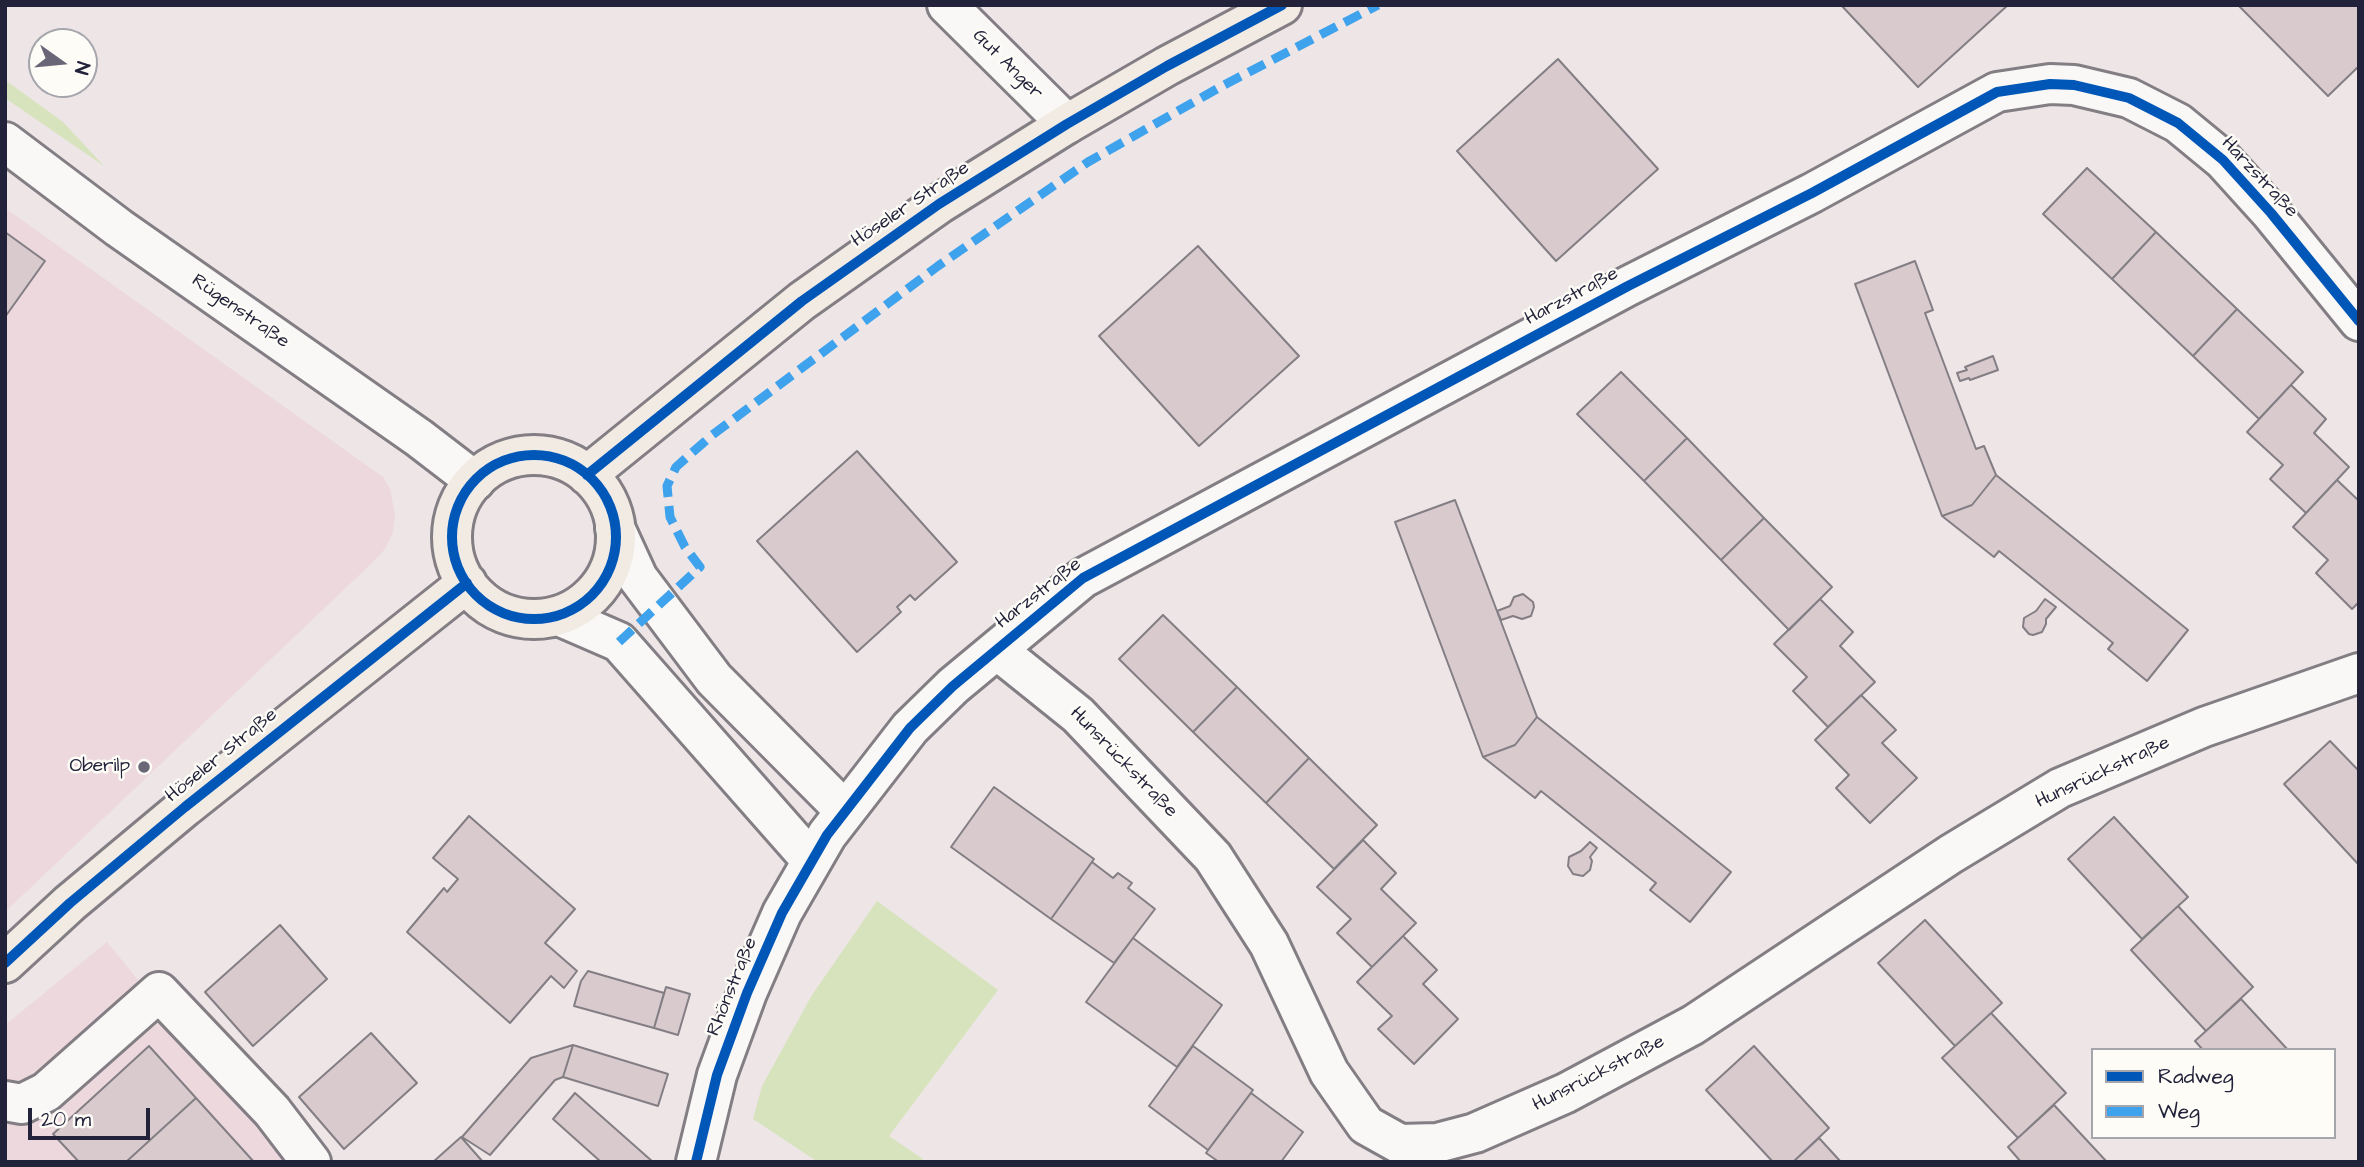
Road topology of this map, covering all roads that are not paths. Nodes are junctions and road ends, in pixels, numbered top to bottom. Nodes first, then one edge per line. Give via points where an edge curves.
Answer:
1 (947, 5) edge
2 (1282, 5) edge
3 (1067, 124) junction
4 (5, 142) edge
5 (2359, 321) edge
6 (587, 475) junction
7 (475, 481) junction
8 (615, 528) junction
9 (467, 583) junction
10 (559, 616) junction
11 (997, 650) junction
12 (2359, 673) edge
13 (828, 835) junction
14 (5, 963) edge
15 (5, 1101) edge
16 (311, 1162) edge
17 (696, 1162) edge

1 - 3 street, Gut Anger
2 - 3 main road, Höseler Straße
3 - 6 main road, Höseler Straße via 939,204 802,301
4 - 7 street, Rügenstraße
5 - 11 street, Harzstraße via 2223,160 2178,123 2129,98 2074,85 1997,92 1083,578
6 - 7 main road via 558,458 534,456 511,458
6 - 8 main road via 610,505
7 - 9 main road via 459,505 452,529 454,553
8 - 10 main road via 615,551 596,592
8 - 13 street via 638,578
9 - 10 main road via 493,609 514,617
9 - 14 main road, Höseler Straße via 185,807
10 - 13 street via 619,642
11 - 12 street, Hunsrückstraße via 1078,715 1213,857 1269,944 1329,1072 1366,1125 1400,1144 1437,1143 1475,1133 1566,1093 1693,1025 1951,854 2060,788 2204,727
11 - 13 street, Harzstraße via 910,728
13 - 17 street, Rhönstraße via 782,913 747,993 717,1075
15 - 16 street via 22,1104 46,1092 159,992 272,1111

